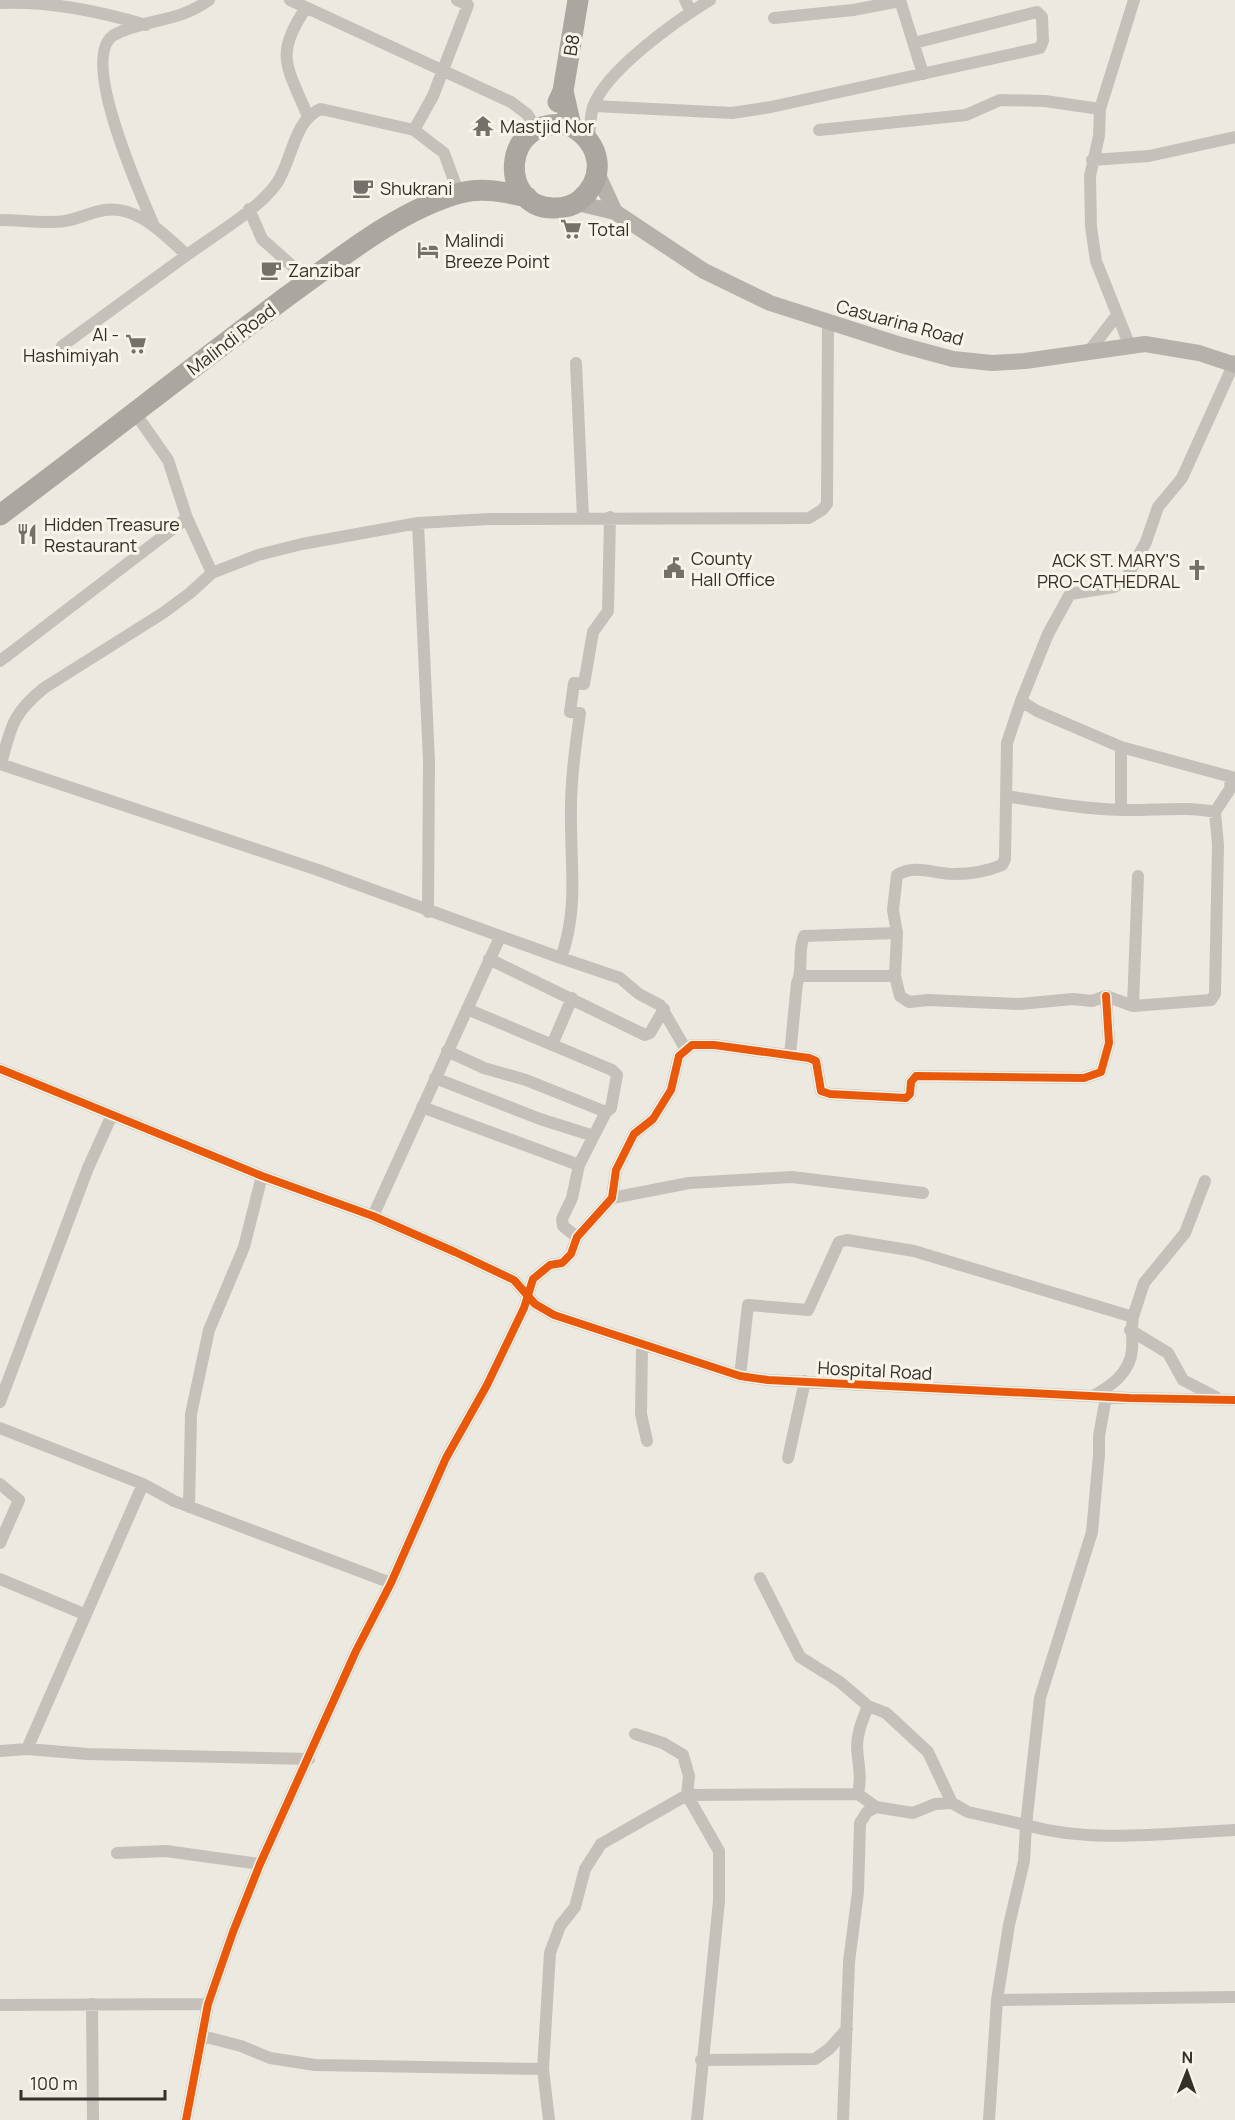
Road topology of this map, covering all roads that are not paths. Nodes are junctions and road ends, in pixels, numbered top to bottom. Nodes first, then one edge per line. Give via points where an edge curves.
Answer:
1 (209, 0) edge
2 (290, 0) edge
3 (578, 0) edge
4 (685, 0) edge
5 (710, 0) edge
6 (900, 0) edge
7 (1134, 0) edge
8 (465, 2) edge
9 (0, 3) edge
10 (306, 8) junction
11 (691, 12) junction
12 (774, 18) dead end
13 (148, 25) junction
14 (914, 43) junction
15 (442, 72) junction
16 (923, 74) junction
17 (563, 91) junction
18 (594, 106) junction
19 (1100, 109) junction
20 (308, 117) junction
21 (570, 126) junction
22 (540, 127) junction
23 (414, 130) junction
24 (819, 130) dead end
25 (1235, 137) edge
26 (589, 140) junction
27 (1092, 160) junction
28 (513, 168) junction
29 (598, 175) junction
30 (468, 192) junction
31 (527, 197) junction
32 (577, 203) junction
33 (249, 209) junction
34 (615, 212) junction
35 (0, 220) edge
36 (154, 226) junction
37 (187, 255) junction
38 (309, 281) junction
39 (1116, 318) junction
40 (828, 323) junction
41 (1131, 344) junction
42 (62, 346) dead end
43 (1090, 350) junction
44 (576, 363) dead end
45 (1234, 364) edge
46 (135, 413) junction
47 (0, 515) edge
48 (610, 517) junction
49 (187, 518) junction
50 (584, 518) junction
51 (418, 523) junction
52 (212, 573) junction
53 (0, 661) edge
54 (1021, 701) junction
55 (1121, 747) junction
56 (1, 764) edge
57 (1233, 778) edge
58 (1006, 796) junction
59 (1121, 810) junction
60 (1215, 812) junction
61 (1138, 876) dead end
62 (428, 912) junction
63 (897, 933) junction
64 (500, 937) junction
65 (561, 958) junction
66 (489, 959) junction
67 (801, 976) junction
68 (895, 976) junction
69 (1106, 996) junction
70 (572, 998) junction
71 (1133, 1006) junction
72 (467, 1009) junction
73 (664, 1009) junction
74 (552, 1045) junction
75 (685, 1048) junction
76 (447, 1051) junction
77 (790, 1055) junction
78 (0, 1069) edge
79 (435, 1078) junction
80 (422, 1107) junction
81 (606, 1112) junction
82 (112, 1115) junction
83 (594, 1136) junction
84 (579, 1165) junction
85 (262, 1176) junction
86 (1205, 1181) dead end
87 (923, 1193) dead end
88 (612, 1198) junction
89 (373, 1216) junction
90 (577, 1237) junction
91 (530, 1297) junction
92 (1133, 1317) junction
93 (1130, 1330) junction
94 (642, 1346) junction
95 (740, 1376) junction
96 (805, 1381) junction
97 (1092, 1397) junction
98 (1106, 1397) junction
99 (1221, 1399) junction
100 (1235, 1400) edge
101 (0, 1402) edge
102 (0, 1428) edge
103 (647, 1441) dead end
104 (788, 1458) dead end
105 (0, 1484) edge
106 (142, 1484) junction
107 (189, 1507) junction
108 (0, 1543) edge
109 (760, 1578) dead end
110 (0, 1579) edge
111 (391, 1583) junction
112 (84, 1614) junction
113 (868, 1706) junction
114 (635, 1734) dead end
115 (27, 1749) junction
116 (0, 1751) edge
117 (309, 1759) junction
118 (858, 1794) junction
119 (687, 1795) junction
120 (952, 1803) junction
121 (876, 1807) junction
122 (1026, 1825) junction
123 (1235, 1830) edge
124 (117, 1853) dead end
125 (260, 1864) junction
126 (1235, 1996) edge
127 (997, 2000) junction
128 (92, 2004) junction
129 (208, 2004) junction
130 (0, 2005) edge
131 (847, 2029) junction
132 (202, 2036) junction
133 (701, 2060) junction
134 (543, 2069) junction
135 (93, 2120) edge
136 (186, 2120) edge
137 (549, 2120) edge
138 (697, 2120) edge
139 (843, 2120) edge
140 (988, 2120) edge

1 - 13 street via 171,19
2 - 10 street
3 - 17 highway, B8
4 - 11 street
5 - 11 street
6 - 12 street via 854,10
6 - 14 street
7 - 19 street
8 - 15 street
9 - 13 street via 78,8
10 - 15 street
10 - 20 street via 290,31 285,50
11 - 18 street via 623,67
13 - 36 street via 116,34 108,40 102,57 117,130
14 - 16 street
14 - 16 street via 1037,12 1042,17 1040,48
15 - 22 street via 519,107
15 - 23 street
16 - 18 street via 732,113
17 - 21 highway
17 - 22 highway
18 - 26 street
19 - 24 street via 1045,101 1000,100 966,115
19 - 27 street via 1097,148
20 - 23 street via 328,109
20 - 33 street via 276,184
21 - 22 highway
21 - 26 highway
22 - 28 highway via 519,145
23 - 30 street via 444,153
25 - 27 street via 1149,156
26 - 29 highway via 597,156
27 - 39 street via 1091,227 1096,261
28 - 30 highway, Malindi Road
28 - 31 highway via 517,184
29 - 32 highway via 590,191
29 - 34 street
30 - 31 highway, Malindi Road via 502,191
30 - 38 highway, Malindi Road via 392,225
31 - 32 highway via 551,208
32 - 34 street
33 - 37 street
33 - 38 street via 262,239
34 - 40 street, Casuarina Road via 739,289
35 - 36 street via 50,222 119,210
36 - 37 street
37 - 42 street
38 - 46 highway, Malindi Road
39 - 41 street
39 - 41 street
39 - 43 street
40 - 43 street, Casuarina Road via 953,359 1025,361
40 - 48 street via 827,504 822,510 809,518
41 - 43 street, Casuarina Road
41 - 45 street, Casuarina Road via 1199,353
44 - 50 street
45 - 54 street via 1182,478 1158,507 1146,542 1124,582 1070,594 1047,634
46 - 47 highway, Malindi Road
46 - 49 street via 168,460
48 - 50 street
48 - 65 street via 608,611 593,632 584,684 574,683 570,712 580,713 570,821 574,901 569,937
49 - 52 street
49 - 53 street
50 - 51 street
51 - 52 street via 302,544 258,555
51 - 62 street via 429,761
52 - 56 street via 163,613 26,702 12,724
54 - 55 street
54 - 58 street via 1007,743
55 - 57 street
55 - 59 street
56 - 62 street via 318,870
57 - 60 street
58 - 59 street
58 - 63 street via 1002,865 954,874 904,870 897,875 893,910
59 - 60 street
60 - 71 street via 1218,865 1214,997 1205,1002
61 - 71 street
62 - 64 street
63 - 67 street via 804,936 798,949
63 - 68 street
64 - 65 street
64 - 66 street
65 - 73 street via 620,978
66 - 70 street
66 - 72 street
67 - 68 street
67 - 77 street
68 - 69 street via 900,996 909,1002 1020,1004 1092,1001
69 - 71 street
69 - 77 street via 1109,1043 1101,1072 1084,1078 916,1076 906,1098 830,1094 821,1091 816,1061
70 - 73 street via 645,1035
70 - 74 street
72 - 74 street
72 - 76 street
73 - 75 street
74 - 81 street via 617,1075 611,1108
75 - 77 street via 714,1045
75 - 88 street via 679,1056 671,1090 653,1119 634,1134 616,1170
76 - 79 street
76 - 81 street
78 - 82 street, Hospital Road
79 - 80 street
79 - 83 street
80 - 84 street
80 - 89 street
81 - 83 street
82 - 85 street, Hospital Road
82 - 101 street via 88,1168
83 - 84 street
84 - 90 street via 562,1222
85 - 89 street, Hospital Road
85 - 107 street via 244,1247 209,1330 191,1414
86 - 92 street via 1185,1233 1144,1283
87 - 88 street via 792,1177 689,1183
88 - 90 street
89 - 91 street, Hospital Road via 514,1280
90 - 91 street via 571,1254 562,1263 549,1265 533,1279
91 - 94 street, Hospital Road via 554,1315
91 - 111 street via 446,1458
92 - 93 street
92 - 95 street via 914,1251 847,1240 840,1242 808,1310 748,1305
93 - 97 street via 1129,1362 1120,1377
93 - 99 street via 1168,1353 1183,1380
94 - 95 street, Hospital Road
94 - 103 street via 641,1414
95 - 96 street, Hospital Road
96 - 97 street, Hospital Road
96 - 104 street
97 - 98 street, Hospital Road
98 - 99 street, Hospital Road
98 - 122 street via 1092,1532 1040,1698
99 - 100 street, Hospital Road
102 - 106 street
105 - 108 street via 19,1500
106 - 107 street
106 - 112 street
107 - 111 street
109 - 113 street via 800,1657 840,1682
110 - 112 street
111 - 117 street via 356,1651
112 - 115 street
113 - 118 street via 857,1746 862,1777
113 - 120 street via 886,1713 928,1752
114 - 119 street via 684,1755 689,1776
115 - 116 street
115 - 117 street
117 - 125 street
118 - 119 street
118 - 121 street
119 - 133 street via 719,1851 719,1901
119 - 134 street via 601,1844 585,1869 575,1907 560,1926 550,1953
120 - 121 street via 935,1804 913,1813
120 - 122 street via 968,1812
121 - 131 street via 860,1823
122 - 123 street via 1055,1834 1081,1835
122 - 127 street via 1024,1861
124 - 125 street via 166,1851
125 - 129 street
126 - 127 street
127 - 140 street
128 - 129 street
128 - 130 street
128 - 135 street
129 - 132 street
131 - 133 street via 815,2059
131 - 139 street
132 - 134 street via 270,2058 315,2065
132 - 136 street
133 - 138 street
134 - 137 street

